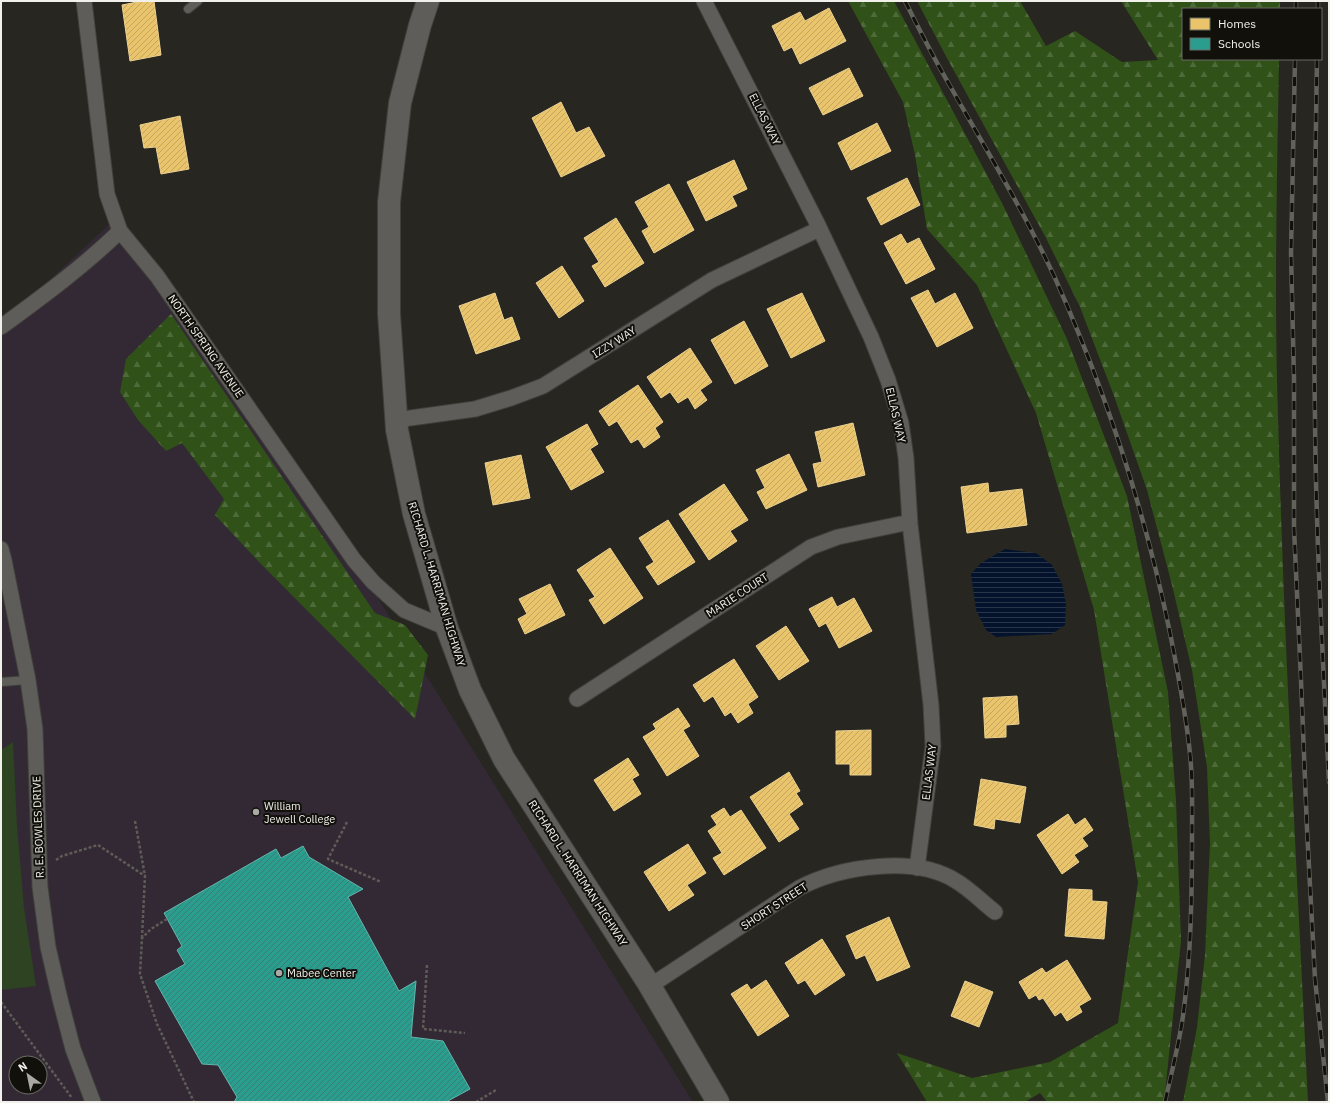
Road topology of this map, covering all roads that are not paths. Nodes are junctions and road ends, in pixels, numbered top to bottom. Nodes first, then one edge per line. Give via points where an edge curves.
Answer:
1 (84, 1) edge
2 (198, 1) edge
3 (428, 1) edge
4 (704, 1) edge
5 (188, 9) dead end
6 (819, 229) junction
7 (120, 231) junction
8 (1, 327) edge
9 (396, 420) junction
10 (910, 522) junction
11 (1, 549) edge
12 (447, 628) junction
13 (28, 680) junction
14 (1, 682) edge
15 (577, 698) dead end
16 (917, 868) junction
17 (995, 912) dead end
18 (650, 986) junction
19 (93, 1102) edge
20 (718, 1102) edge

1 - 7 street, NORTH SPRING AVENUE via 108,194
2 - 5 lane
3 - 9 main road, RICHARD L. HARRIMAN HIGHWAY via 400,102 389,202 388,314
4 - 6 street, ELLAS WAY
6 - 9 street, IZZY WAY via 712,280 543,386 475,409
6 - 10 street, ELLAS WAY via 871,337 888,380 901,423
7 - 8 street via 49,292
7 - 12 street, NORTH SPRING AVENUE via 157,276 354,560 373,582 404,610
9 - 12 main road, RICHARD L. HARRIMAN HIGHWAY via 414,514
10 - 15 street, MARIE COURT via 838,537 811,547
10 - 16 street, ELLAS WAY via 931,705 933,746
11 - 13 street, R. E. BOWLES DRIVE
12 - 18 main road, RICHARD L. HARRIMAN HIGHWAY via 470,690 504,759
13 - 14 lane
13 - 19 street, R. E. BOWLES DRIVE via 35,729 40,887 48,947 73,1049
16 - 17 street, SHORT STREET via 932,870 956,881
16 - 18 street, SHORT STREET via 901,865 850,870 815,880
18 - 20 main road, RICHARD L. HARRIMAN HIGHWAY

